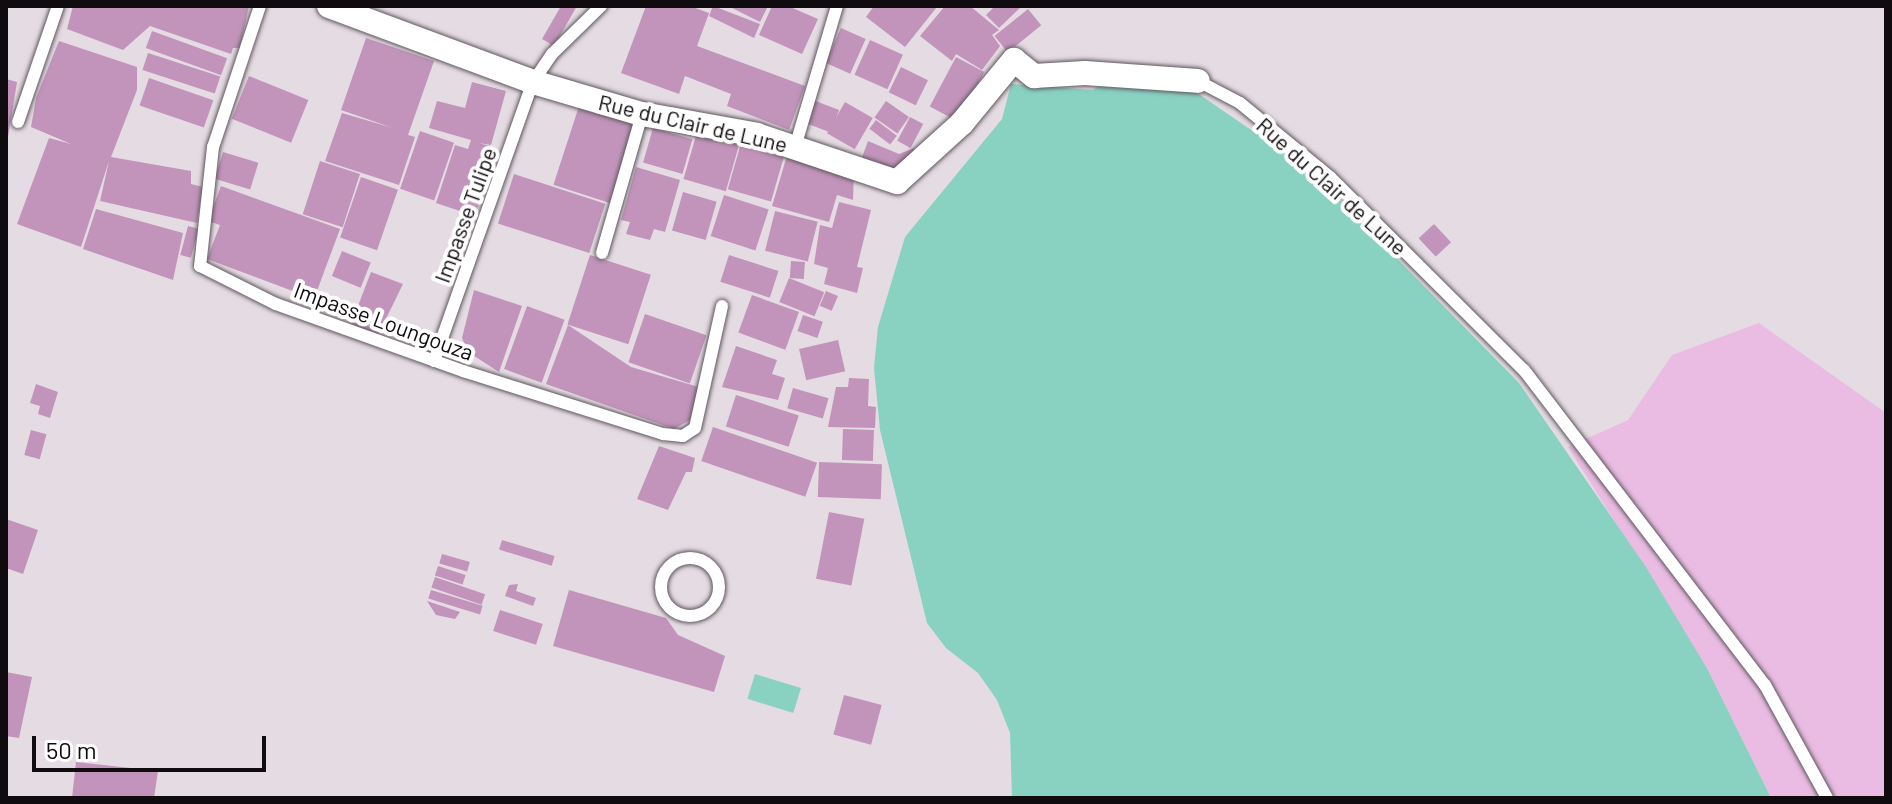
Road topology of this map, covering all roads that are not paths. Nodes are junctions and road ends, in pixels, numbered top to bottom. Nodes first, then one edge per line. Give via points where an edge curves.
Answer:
1 (58, 6) edge
2 (260, 6) edge
3 (329, 6) edge
4 (601, 6) edge
5 (837, 6) edge
6 (1198, 81) joint
7 (533, 82) junction
8 (642, 114) junction
9 (18, 122) dead end
10 (795, 147) junction
11 (602, 253) dead end
12 (722, 306) dead end
13 (434, 361) junction
14 (665, 572) joint
15 (1827, 798) edge

1 - 9 lane
2 - 13 lane, Impasse Loungouza via 213,147 200,266 276,304
3 - 7 street, Rue du Clair de Lune
4 - 7 lane, Impasse Tulipe via 552,54
5 - 10 lane
6 - 10 street, Rue du Clair de Lune via 1085,73 1034,76 1014,60 962,123 897,182
6 - 15 lane, Rue du Clair de Lune via 1240,103 1330,177 1524,370 1765,685
7 - 8 street, Rue du Clair de Lune
7 - 13 lane, Impasse Tulipe
8 - 10 street, Rue du Clair de Lune
8 - 11 lane
12 - 13 lane, Impasse Loungouza via 695,428 683,436
14 - 14 lane via 661,585 672,610 699,615 718,596 714,569 703,561 689,558

